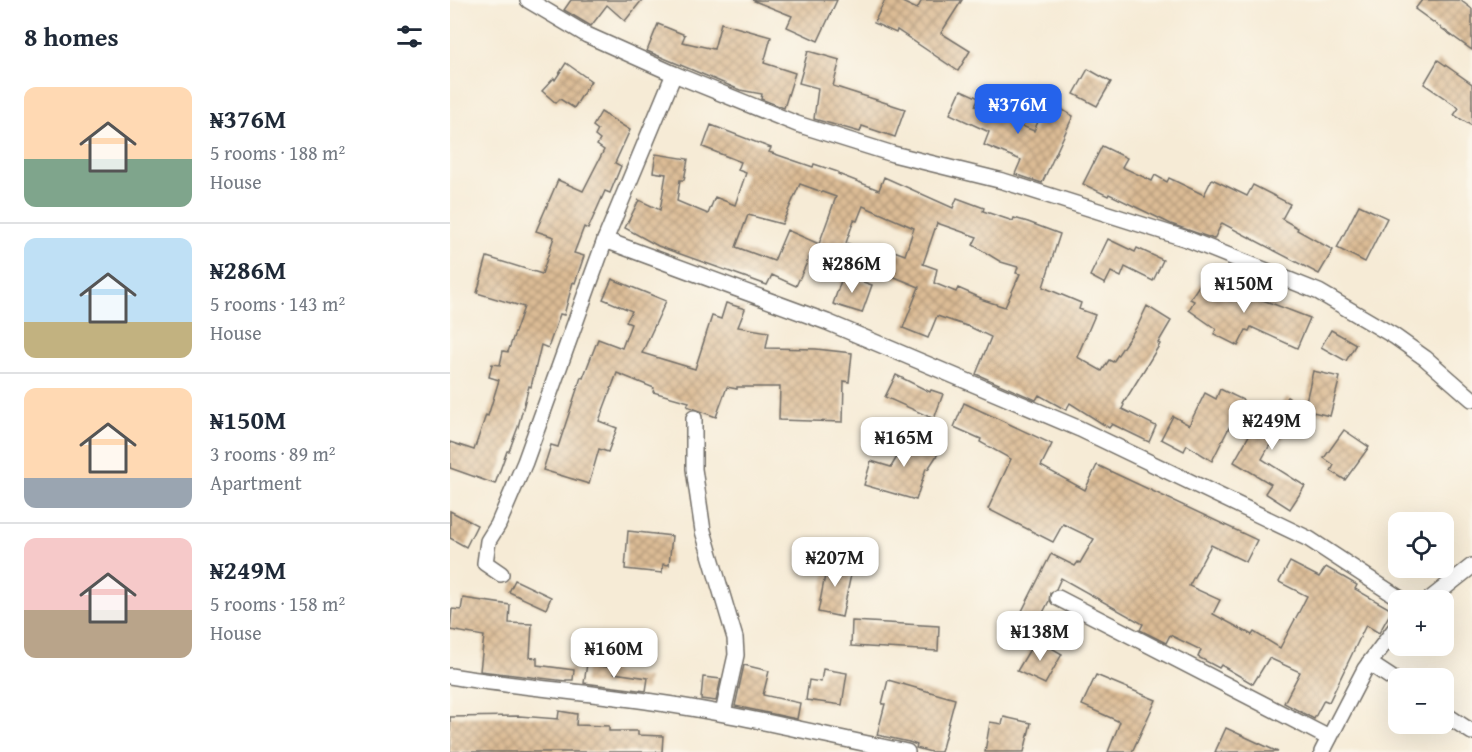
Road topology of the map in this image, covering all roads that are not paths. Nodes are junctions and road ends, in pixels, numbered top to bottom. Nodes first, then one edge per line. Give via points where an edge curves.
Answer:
1 (528, 0) edge
2 (674, 75) junction
3 (605, 240) junction
4 (1472, 399) edge
5 (694, 418) dead end
6 (1472, 566) edge
7 (501, 574) dead end
8 (1442, 590) edge
9 (1388, 591) edge
10 (1058, 598) dead end
11 (1388, 638) edge
12 (1369, 663) junction
13 (1388, 675) edge
14 (450, 676) edge
15 (723, 713) junction
16 (1454, 720) edge
17 (1472, 732) edge
18 (1329, 738) junction
19 (907, 752) edge
20 (1322, 752) edge

1 - 2 street via 587,35
2 - 3 street
2 - 4 street via 797,124 893,154 1003,181 1187,239 1319,292 1394,336
3 - 7 street via 525,462 489,541 485,563
3 - 9 street via 826,322 1080,429 1309,539
5 - 15 street via 694,470 703,531 735,638 736,655
6 - 8 street
10 - 18 street
11 - 12 street
12 - 13 street
12 - 18 street
14 - 15 street
15 - 19 street
16 - 17 street
18 - 20 street

